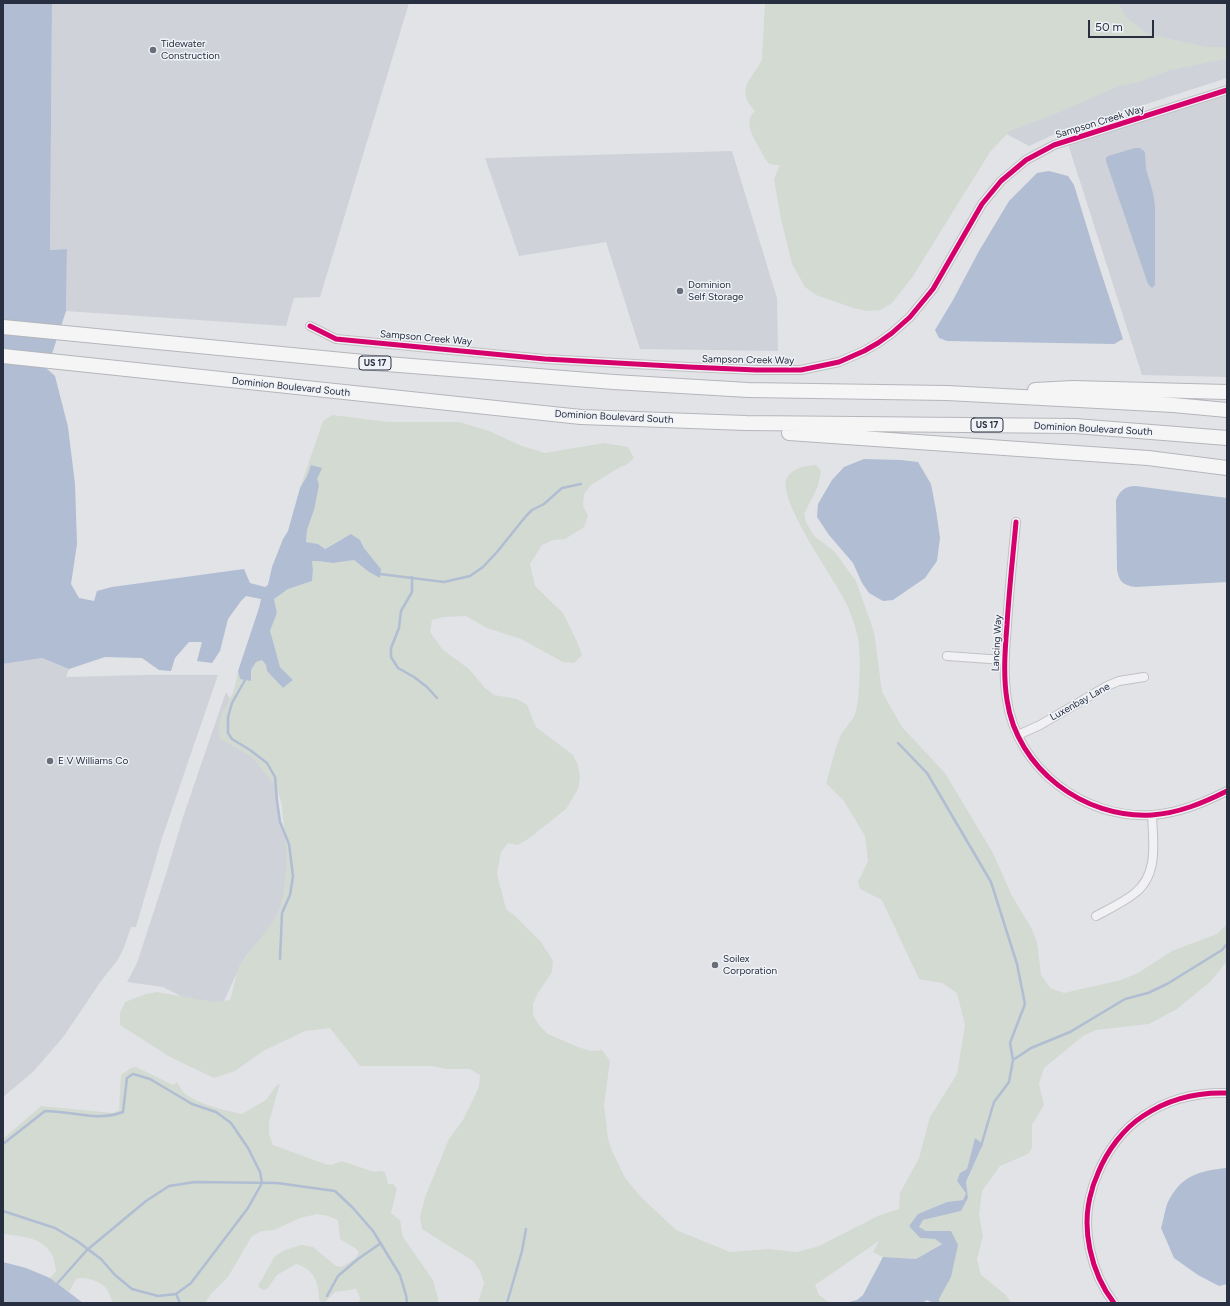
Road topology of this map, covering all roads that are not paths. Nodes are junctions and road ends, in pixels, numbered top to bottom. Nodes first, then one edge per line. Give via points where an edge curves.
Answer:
1 (1227, 90) edge
2 (310, 326) dead end
3 (3, 327) edge
4 (3, 356) edge
5 (1227, 392) edge
6 (947, 393) junction
7 (1227, 410) edge
8 (746, 427) junction
9 (1227, 438) edge
10 (1227, 468) edge
11 (1016, 522) dead end
12 (947, 656) dead end
13 (1004, 660) junction
14 (1144, 677) dead end
15 (1018, 735) junction
16 (1227, 791) edge
17 (1152, 815) junction
18 (1096, 916) dead end
19 (1227, 1093) edge
20 (1114, 1303) edge

1 - 2 street, Sampson Creek Way via 1054,145 1026,160 1001,181 982,204 933,289 910,317 871,347 852,357 826,365 801,370 756,370 545,358 336,339
3 - 6 highway, US 17 via 382,364 614,382 748,390
4 - 8 highway, Dominion Boulevard South / US 17 via 581,417
5 - 6 highway via 1073,388
6 - 7 highway, US 17
8 - 9 highway, Dominion Boulevard South / US 17 via 1075,426
8 - 10 highway via 1148,458
11 - 13 street, Lancing Way
12 - 13 street
13 - 15 street, Lancing Way via 1009,713
14 - 15 street, Luxenbay Lane via 1119,681 1107,686
15 - 17 street, Lancing Way via 1044,773 1079,799 1110,811
16 - 17 street, Lancing Way via 1194,806
17 - 18 street via 1153,856 1152,868 1147,878 1136,892
19 - 20 street via 1196,1094 1155,1109 1121,1135 1103,1161 1089,1203 1089,1242 1095,1270

